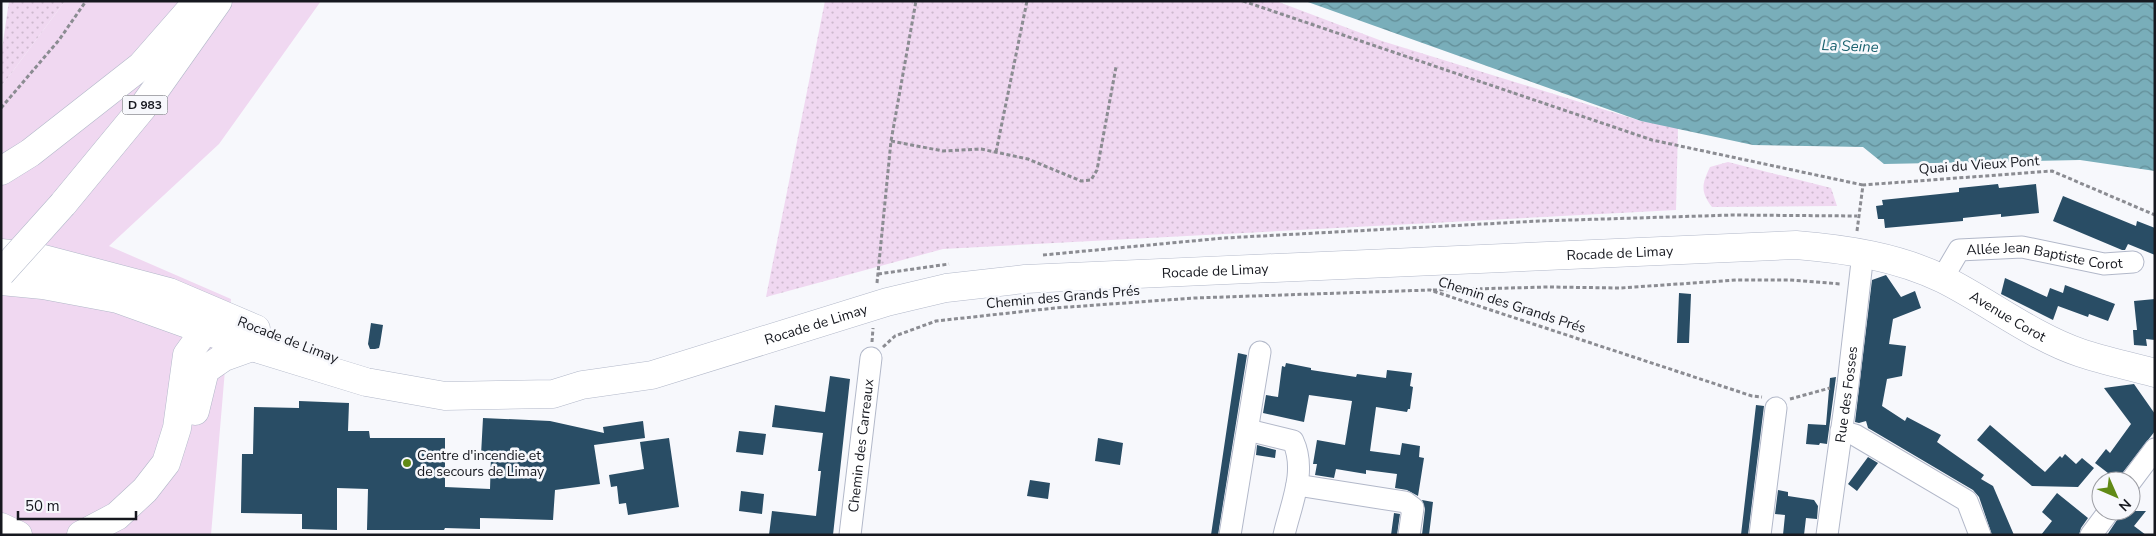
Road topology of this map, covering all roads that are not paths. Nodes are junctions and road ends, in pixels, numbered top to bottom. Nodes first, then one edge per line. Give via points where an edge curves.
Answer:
1 (198, 1) edge
2 (218, 1) edge
3 (1, 171) edge
4 (1, 253) edge
5 (1859, 253) junction
6 (2133, 262) dead end
7 (7, 279) edge
8 (1942, 279) junction
9 (210, 321) junction
10 (252, 346) junction
11 (1260, 352) dead end
12 (871, 358) road end
13 (196, 362) junction
14 (2155, 373) edge
15 (582, 385) junction
16 (1777, 402) road end
17 (1248, 430) junction
18 (1841, 431) junction
19 (2155, 448) edge
20 (2138, 471) edge
21 (1298, 485) junction
22 (2102, 521) edge
23 (1, 527) edge
24 (18, 535) edge
25 (81, 535) edge
26 (119, 535) edge
27 (850, 535) edge
28 (1230, 535) edge
29 (1284, 535) edge
30 (1410, 535) edge
31 (1760, 535) edge
32 (1827, 535) edge
33 (1980, 535) edge
34 (2091, 535) edge

1 - 3 main road via 141,66 30,153
2 - 7 main road, D 983, bridge via 143,107 63,204
4 - 9 main road, Rocade de Limay via 36,257 169,292
5 - 8 main road, Avenue Corot
5 - 15 main road, Rocade de Limay via 1796,245 1679,249 1025,280 946,288 887,302 652,375
5 - 18 street, Rue des Fosses via 1859,285
6 - 8 street, Allée Jean Baptiste Corot via 2104,264 2022,247 1959,250
7 - 9 main road, Rocade de Limay
7 - 13 main road via 36,292 154,322
8 - 14 main road, Avenue Corot via 2028,328 2080,353
9 - 10 main road, Rocade de Limay
9 - 13 main road
9 - 15 main road, Rocade de Limay via 359,366 435,378 555,381
10 - 13 main road
10 - 15 main road, Rocade de Limay via 366,382 445,396 552,394
11 - 17 street
12 - 27 street, Chemin des Carreaux
13 - 25 main road via 166,463 145,490 117,516
13 - 26 main road via 197,395 182,465 163,496 141,520
16 - 31 street
17 - 21 street via 1293,441 1298,453
17 - 28 street
18 - 32 street, Rue des Fosses
18 - 33 street via 1855,435 1967,501
19 - 20 street
21 - 29 street
21 - 30 street via 1405,502 1413,508
22 - 34 street
23 - 24 main road

